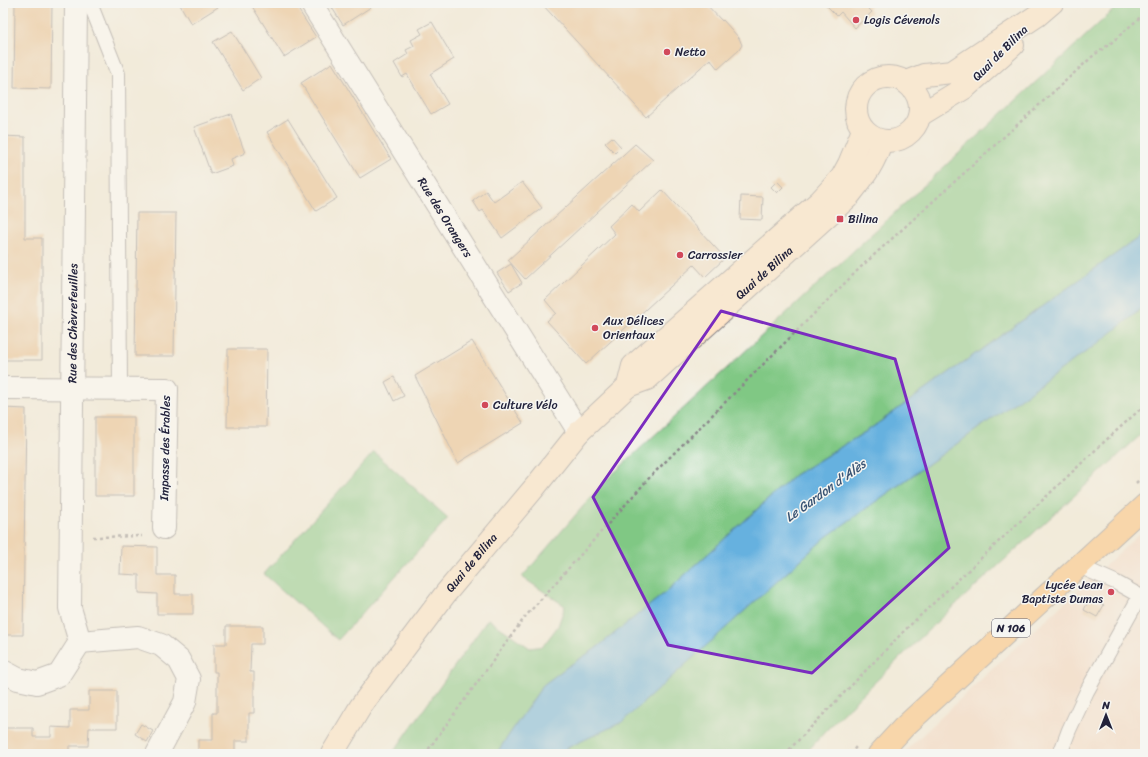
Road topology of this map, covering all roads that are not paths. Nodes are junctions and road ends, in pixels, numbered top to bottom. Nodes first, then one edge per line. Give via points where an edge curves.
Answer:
1 (76, 3) edge
2 (90, 3) edge
3 (311, 3) edge
4 (1045, 9) edge
5 (906, 82) junction
6 (920, 115) junction
7 (872, 135) junction
8 (3, 388) edge
9 (72, 388) junction
10 (120, 388) junction
11 (579, 432) junction
12 (1145, 504) edge
13 (164, 528) road end
14 (1078, 566) junction
15 (1143, 594) edge
16 (80, 642) junction
17 (3, 671) edge
18 (157, 754) edge
19 (332, 754) edge
20 (880, 754) edge
21 (1060, 754) edge

1 - 9 street, Rue des Chèvrefeuilles
2 - 10 lane via 118,74
3 - 11 street, Rue des Orangers
4 - 5 main road, Quai de Bilina via 952,72 924,75
4 - 6 main road, Quai de Bilina via 1011,46 966,87
5 - 6 main road via 918,95
5 - 7 main road via 890,76 869,82 861,90 856,110 858,121
6 - 7 main road via 917,125 902,138 888,141
7 - 11 main road, Quai de Bilina via 842,177 820,201 633,366 628,386
8 - 9 street, Impasse des Érables
9 - 10 street, Impasse des Érables
9 - 16 street, Rue des Chèvrefeuilles via 70,608
10 - 13 street, Impasse des Érables via 167,389
11 - 19 main road, Quai de Bilina via 446,593 360,706
12 - 14 main road, N 106
14 - 15 lane
14 - 20 main road, N 106 via 904,727
15 - 21 lane via 1087,691
16 - 17 street via 59,675 37,683 18,679
16 - 18 street via 138,637 161,645 179,660 189,678 185,702

